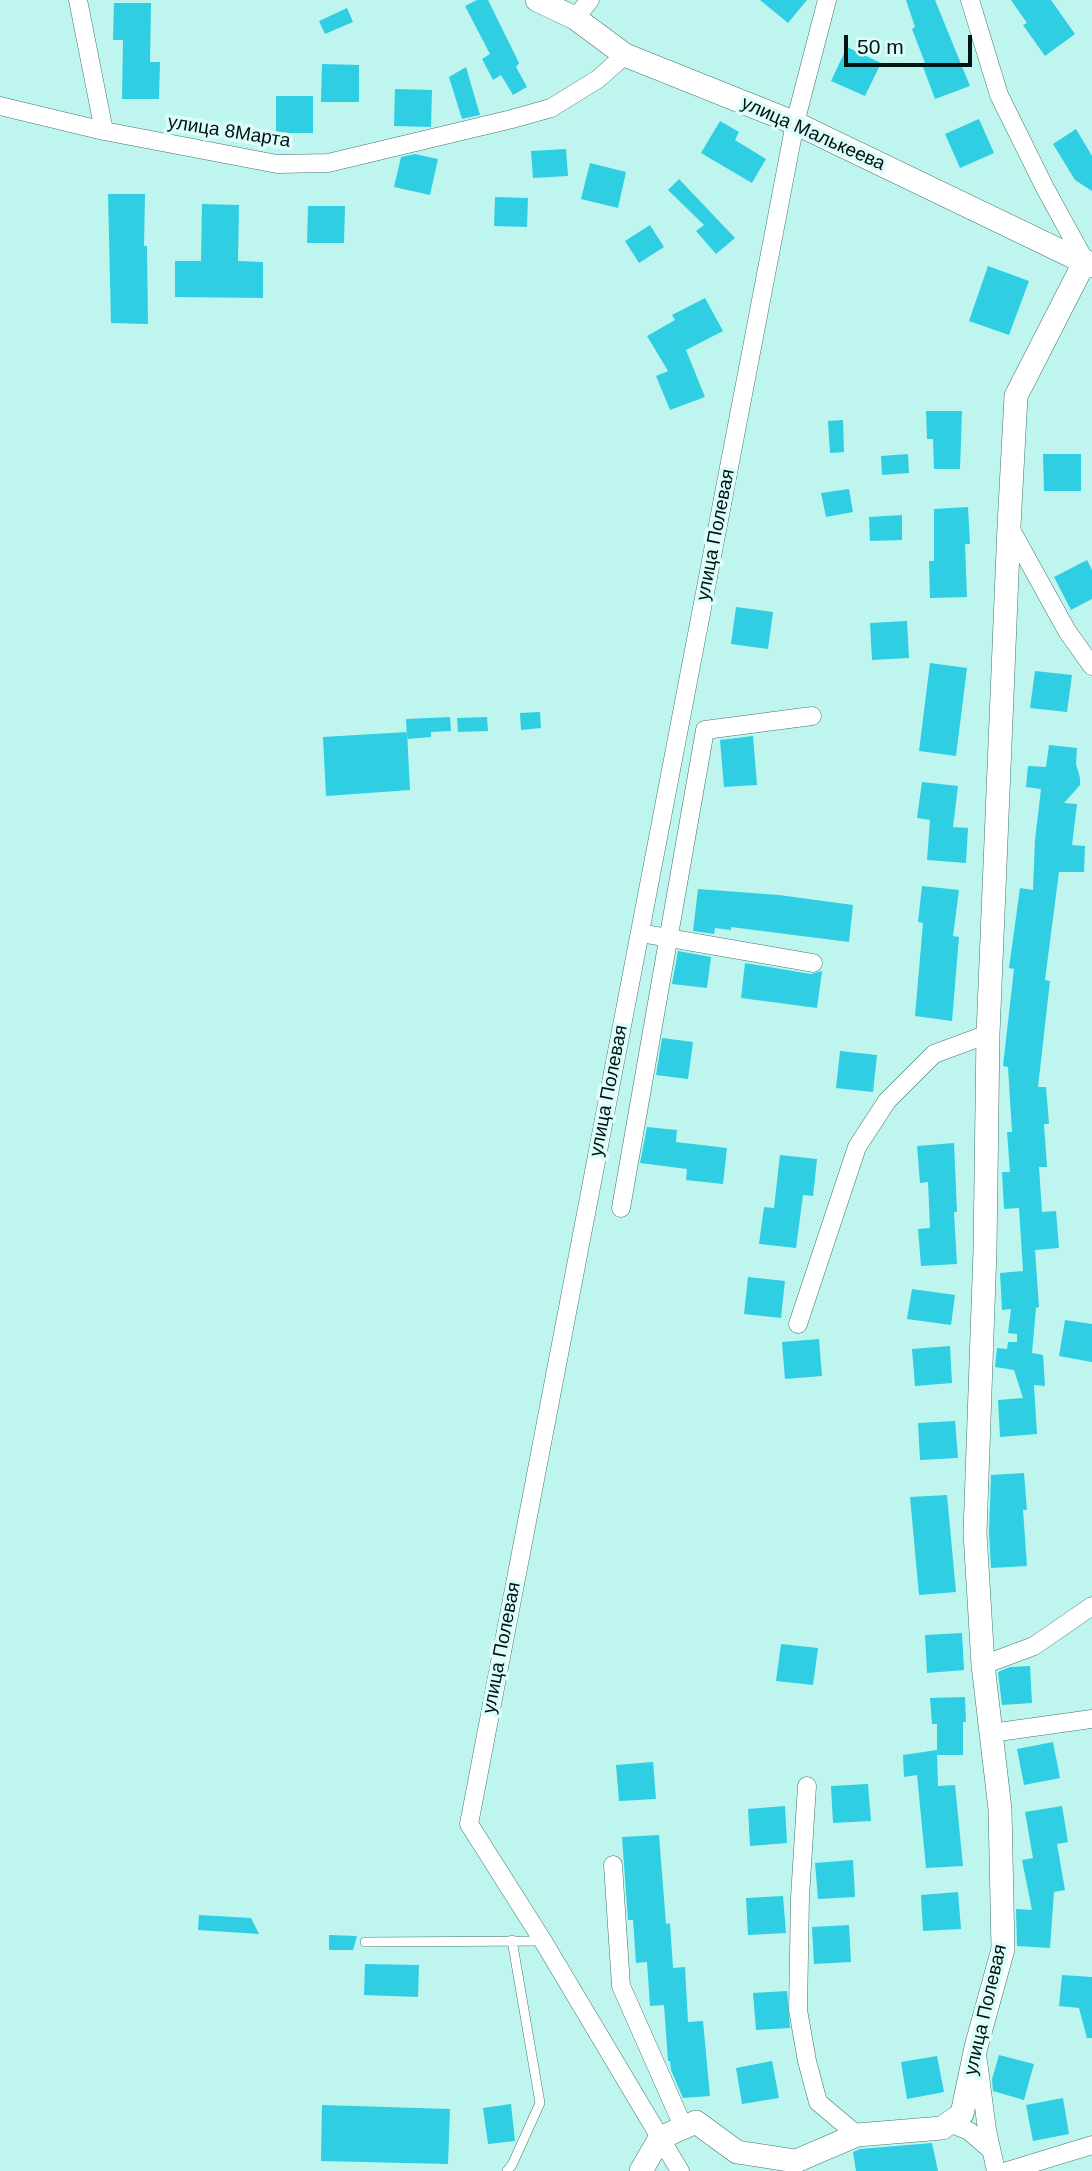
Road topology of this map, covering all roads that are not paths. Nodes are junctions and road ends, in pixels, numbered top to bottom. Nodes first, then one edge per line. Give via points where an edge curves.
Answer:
1 (78, 0) edge
2 (537, 0) edge
3 (590, 0) edge
4 (827, 0) edge
5 (970, 0) edge
6 (575, 19) junction
7 (625, 55) junction
8 (0, 106) edge
9 (796, 123) junction
10 (104, 131) junction
11 (1088, 264) edge
12 (1009, 526) junction
13 (1092, 666) edge
14 (812, 716) dead end
15 (640, 933) junction
16 (669, 937) junction
17 (813, 963) dead end
18 (988, 1034) junction
19 (621, 1208) dead end
20 (798, 1324) dead end
21 (1092, 1606) edge
22 (983, 1665) junction
23 (1092, 1719) edge
24 (991, 1732) junction
25 (807, 1786) dead end
26 (613, 1865) dead end
27 (512, 1940) junction
28 (543, 1941) junction
29 (365, 1942) dead end
30 (976, 2047) junction
31 (949, 2123) junction
32 (683, 2126) junction
33 (857, 2134) junction
34 (660, 2137) junction
35 (1092, 2145) edge
36 (991, 2150) junction
37 (507, 2171) edge
38 (641, 2171) edge
39 (680, 2171) edge
40 (996, 2171) edge
41 (1007, 2171) edge

1 - 10 street
2 - 6 street, улица Малькеева
3 - 6 street
4 - 9 street, улица Полевая
5 - 11 street via 999,94
6 - 7 street, улица Малькеева
7 - 9 street, улица Малькеева
7 - 10 street, улица 8Марта via 598,79 551,108 328,163 277,164
8 - 10 street, улица 8Марта
9 - 11 street, улица Малькеева
9 - 15 street, улица Полевая
11 - 12 street, улица Полевая via 1016,396
12 - 13 street via 1067,631
12 - 18 street, улица Полевая
14 - 16 street via 705,730
15 - 16 street
15 - 28 street, улица Полевая via 469,1824
16 - 17 street
16 - 19 street
18 - 20 street via 934,1054 887,1101 857,1147
18 - 22 street, улица Полевая via 975,1533
21 - 22 street via 1034,1646
22 - 24 street, улица Полевая
23 - 24 street
24 - 30 street, улица Полевая via 1000,1809 1003,1949
25 - 33 street via 798,2010 818,2102
26 - 32 street via 621,1986
27 - 28 lane
27 - 29 lane
27 - 37 lane via 540,2103
28 - 34 street, улица Полевая
30 - 31 street, улица Полевая via 962,2114
30 - 36 street
31 - 33 street via 942,2128
31 - 36 street
32 - 33 street via 696,2122 737,2152 796,2161
32 - 34 street
34 - 38 street
34 - 39 street, улица Полевая
35 - 41 street
36 - 40 street

